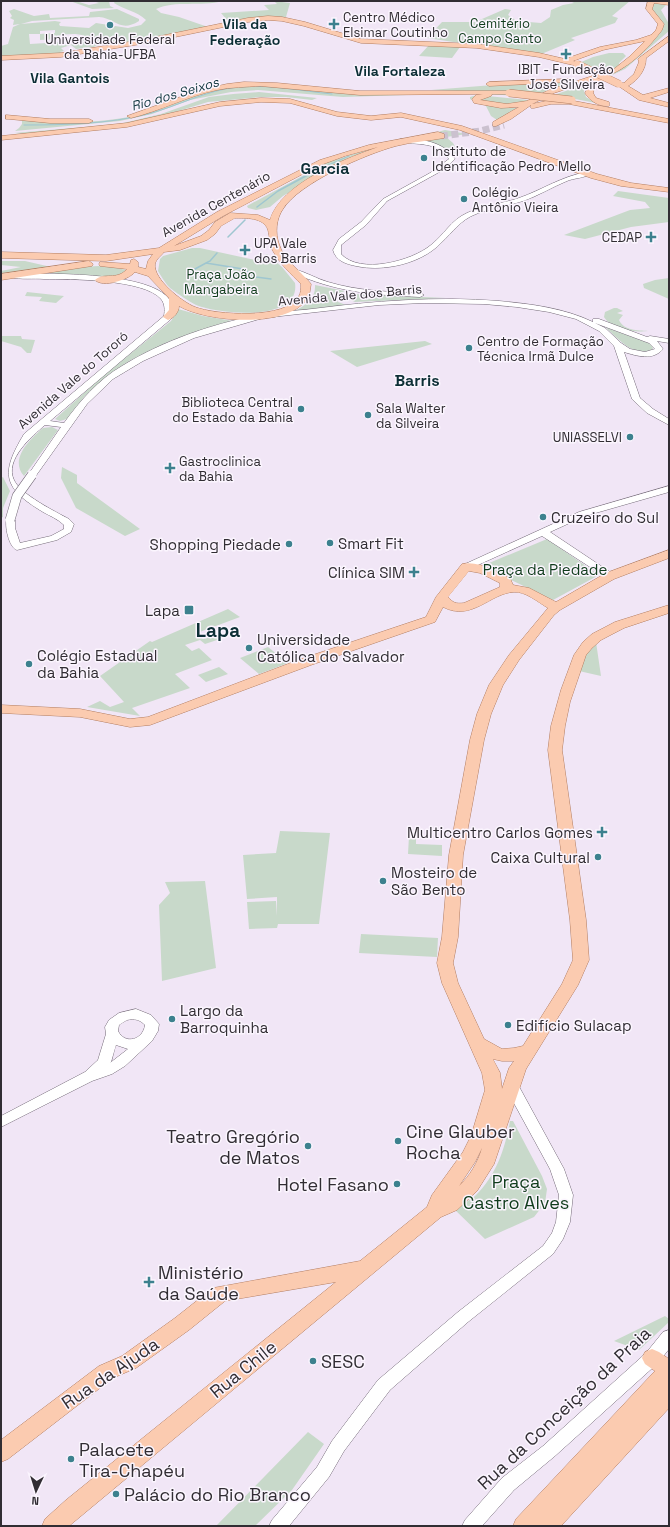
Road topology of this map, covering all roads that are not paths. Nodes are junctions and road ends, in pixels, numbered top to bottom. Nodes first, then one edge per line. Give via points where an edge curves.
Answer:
1 (652, 1) edge
2 (668, 6) edge
3 (654, 36) junction
4 (669, 38) edge
5 (420, 39) dead end
6 (412, 42) junction
7 (430, 42) junction
8 (401, 43) junction
9 (1, 58) edge
10 (643, 58) junction
11 (572, 63) junction
12 (621, 67) junction
13 (608, 77) junction
14 (592, 78) junction
15 (620, 85) junction
16 (669, 90) edge
17 (549, 92) junction
18 (383, 93) junction
19 (632, 93) junction
20 (331, 94) junction
21 (445, 94) junction
22 (507, 94) junction
23 (654, 94) junction
24 (489, 95) junction
25 (642, 98) junction
26 (669, 105) edge
27 (530, 106) junction
28 (502, 111) junction
29 (518, 112) junction
30 (1, 115) edge
31 (9, 117) junction
32 (509, 118) junction
33 (669, 119) edge
34 (496, 124) tunnel mouth
35 (504, 125) tunnel mouth
36 (3, 135) edge
37 (412, 142) junction
38 (394, 143) junction
39 (425, 144) junction
40 (584, 174) junction
41 (563, 181) junction
42 (669, 190) edge
43 (242, 204) junction
44 (282, 205) junction
45 (272, 230) junction
46 (161, 251) junction
47 (1, 257) edge
48 (104, 261) junction
49 (134, 268) junction
50 (294, 271) junction
51 (152, 274) junction
52 (13, 276) junction
53 (1, 277) edge
54 (99, 280) junction
55 (357, 292) junction
56 (174, 297) junction
57 (400, 302) junction
58 (264, 316) junction
59 (168, 317) junction
60 (642, 336) junction
61 (669, 341) edge
62 (618, 345) junction
63 (44, 422) junction
64 (669, 423) edge
65 (67, 426) junction
66 (669, 490) edge
67 (543, 532) junction
68 (669, 554) edge
69 (483, 564) junction
70 (610, 576) junction
71 (506, 585) junction
72 (442, 597) junction
73 (556, 607) junction
74 (669, 610) edge
75 (1, 709) edge
76 (112, 1035) junction
77 (142, 1041) junction
78 (478, 1042) junction
79 (529, 1050) junction
80 (90, 1076) junction
81 (512, 1094) junction
82 (490, 1107) junction
83 (1, 1122) edge
84 (434, 1212) junction
85 (364, 1269) junction
86 (669, 1337) edge
87 (652, 1358) junction
88 (668, 1372) edge
89 (664, 1400) edge
90 (1, 1452) edge
91 (53, 1526) edge
92 (278, 1526) edge
93 (471, 1526) edge
94 (524, 1526) edge
95 (546, 1526) edge

1 - 2 main road
1 - 3 main road via 649,9 661,24
3 - 11 main road via 638,42 602,48
3 - 12 main road
4 - 10 main road
5 - 6 main road
6 - 7 main road
6 - 8 main road
7 - 8 main road
7 - 11 main road via 477,46
8 - 9 main road via 355,40 305,24 263,18 73,54
10 - 13 main road via 627,70
10 - 15 main road via 643,64 630,83
11 - 12 main road via 595,55 623,53 626,56 621,62
11 - 15 main road, bridge
12 - 14 main road
13 - 27 main road via 551,95
13 - 33 main road via 590,86 591,98
14 - 17 main road
14 - 18 main road
15 - 19 main road
16 - 23 main road
17 - 22 main road via 548,87 537,85 505,85 495,88
17 - 27 main road
18 - 20 main road
18 - 22 main road via 464,91
19 - 23 main road
19 - 25 main road
20 - 21 main road via 366,99
20 - 31 main road via 278,84 241,85 206,91 146,112 112,119 59,122
20 - 36 main road via 229,93 199,99 127,121
21 - 24 main road
21 - 28 main road
22 - 24 main road
22 - 33 main road, bridge via 572,100
22 - 33 main road via 640,118
23 - 25 main road
24 - 27 main road via 476,99 506,107
25 - 26 main road
27 - 29 main road
27 - 29 main road
27 - 33 main road via 569,102
27 - 35 main road via 519,117
28 - 29 main road
28 - 32 main road
29 - 32 main road
30 - 31 main road
31 - 36 main road via 16,121 16,127
32 - 34 main road
36 - 40 main road via 24,136 116,127 207,106 261,100 297,102 326,112 366,118 398,114 462,128
37 - 38 main road, Avenida Centenário
37 - 38 main road, Avenida Centenário via 439,135
37 - 39 street
38 - 39 street
38 - 43 main road, Avenida Centenário via 347,153 316,164
38 - 44 main road, Avenida Centenário via 341,165 302,188
39 - 41 street via 447,151 452,159 381,203 366,222 338,244 336,250 341,258 352,264 375,266 412,258 436,245 456,222 468,215 520,200
40 - 41 street
40 - 41 street
40 - 42 main road via 630,185
43 - 44 main road via 244,210 256,212
43 - 46 main road, Avenida Centenário
44 - 45 main road, Avenida Centenário via 274,218
45 - 46 main road via 267,222 258,217 233,215 218,224 204,238
45 - 50 main road via 278,254
46 - 48 main road, Avenida Centenário
46 - 51 main road via 151,263
47 - 48 main road, Avenida Centenário
47 - 48 main road, Avenida Centenário via 13,255
48 - 49 main road via 131,261 135,264
48 - 52 main road
49 - 51 main road
49 - 54 main road via 122,278
50 - 55 street, Avenida Vale dos Barris via 321,283
50 - 58 main road via 306,284 304,298 285,310
51 - 56 main road
52 - 53 main road
52 - 54 street
54 - 59 street via 151,288 168,304
55 - 57 street via 341,298 356,304
55 - 60 street, Avenida Vale dos Barris via 487,297 538,303 563,308
56 - 58 main road via 187,307 206,313 238,317
56 - 59 main road via 174,310
57 - 58 street, Avenida Vale dos Barris
57 - 62 street, Avenida Vale dos Barris via 457,301 539,308 568,315 590,324 607,333
58 - 65 street, Avenida Vale do Tororó via 205,332 162,348 123,368 90,396
59 - 63 street, Avenida Vale do Tororó
60 - 61 street
60 - 62 street via 656,344 658,351 643,354 624,350
62 - 64 street, Avenida Vale dos Barris via 636,399 650,412
63 - 65 street
63 - 65 street, Avenida Vale do Tororó, bridge via 27,436 15,451 10,461 9,482 18,490 66,522 69,527 64,534 54,538 16,547 10,520 16,496 32,475
66 - 67 street via 594,510
67 - 69 street
67 - 70 street
68 - 70 main road
69 - 71 main road
69 - 72 main road via 466,567
70 - 73 main road
71 - 72 main road via 461,609 448,606
71 - 73 main road via 521,589
72 - 75 main road via 431,619 145,722 120,722 80,713
73 - 78 main road via 514,658 492,694 477,740 456,855 450,937 445,963 450,983
74 - 79 main road via 615,628 591,641 580,655 561,711 555,734 555,756 578,920 581,960 570,985
76 - 77 street via 124,1044
76 - 77 street via 111,1027 116,1020 136,1014 152,1024 150,1034
76 - 80 street via 104,1062
77 - 80 street via 124,1061 106,1072
78 - 79 main road via 488,1050 503,1056 512,1056
78 - 82 main road via 493,1082
79 - 81 main road via 518,1068
80 - 83 street
81 - 82 main road
81 - 84 main road via 488,1159 471,1186 450,1205
81 - 92 street via 557,1169 566,1195 563,1222 558,1235 548,1250 384,1385 338,1446 322,1472
82 - 84 main road via 480,1136 469,1157 439,1200
84 - 85 main road, Rua Chile
85 - 90 main road, Rua da Ajuda via 220,1294 129,1362 106,1372
85 - 91 main road, Rua Chile
86 - 87 street, Rua da Conceição da Praia
87 - 88 main road
87 - 93 street, Rua da Conceição da Praia via 549,1451 508,1484
88 - 89 main road
88 - 94 main road
89 - 95 main road

